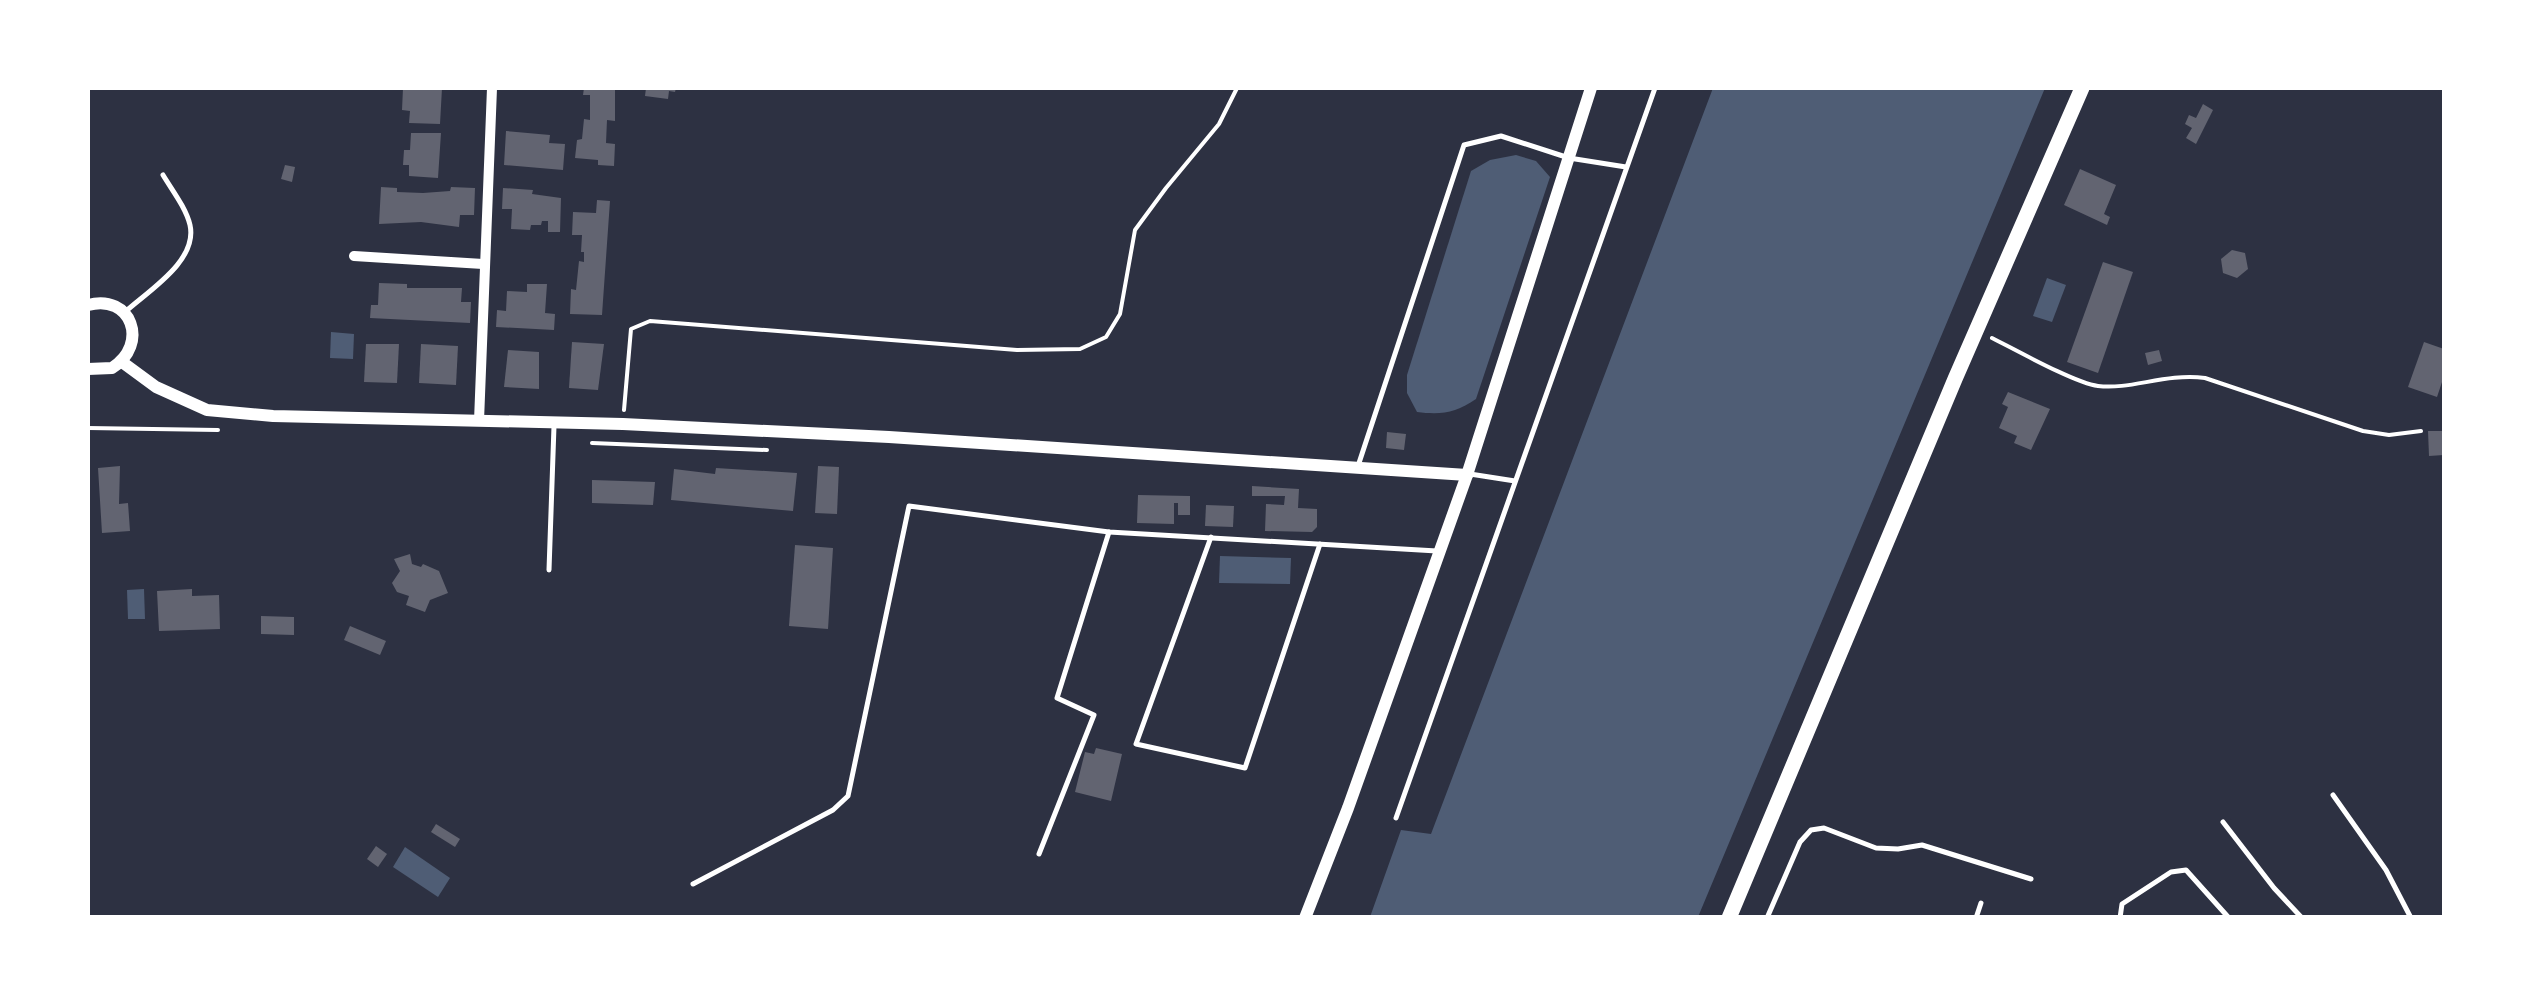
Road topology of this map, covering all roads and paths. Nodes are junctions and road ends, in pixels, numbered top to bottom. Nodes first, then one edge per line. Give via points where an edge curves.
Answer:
1 (492, 88) edge
2 (1237, 88) edge
3 (1591, 88) edge
4 (1654, 88) edge
5 (2082, 88) edge
6 (1569, 158) junction
7 (1626, 167) junction
8 (162, 175) dead end
9 (354, 256) dead end
10 (483, 264) junction
11 (88, 305) edge
12 (124, 313) junction
13 (1977, 332) junction
14 (122, 362) junction
15 (88, 368) edge
16 (479, 421) junction
17 (554, 423) junction
18 (623, 424) junction
19 (2420, 431) dead end
20 (1358, 466) junction
21 (1467, 475) junction
22 (1515, 481) junction
23 (1109, 532) junction
24 (1211, 537) junction
25 (1320, 544) junction
26 (1437, 551) junction
27 (550, 570) dead end
28 (2333, 795) dead end
29 (1396, 818) dead end
30 (2223, 822) dead end
31 (1038, 854) dead end
32 (2031, 879) dead end
33 (693, 884) dead end
34 (1981, 904) dead end
35 (1305, 918) edge
36 (1729, 918) edge
37 (1767, 918) edge
38 (1976, 918) edge
39 (2120, 918) edge
40 (2229, 918) edge
41 (2302, 918) edge
42 (2412, 918) edge

1 - 10 street
2 - 18 path via 1219,124 1136,230 1120,314 1106,337 1080,350 1018,350 650,321 630,329
3 - 6 street
4 - 7 lane
5 - 13 main road
6 - 7 lane
6 - 20 lane via 1500,136 1464,146
6 - 21 street
7 - 22 lane
8 - 12 lane via 192,236 183,259
9 - 10 street
10 - 16 street
11 - 12 street via 105,303
12 - 14 street via 133,341
13 - 19 path via 2094,386 2205,378 2364,432
13 - 36 main road
14 - 15 street
14 - 16 street via 156,387 207,410
16 - 17 street
17 - 18 street
17 - 27 lane
18 - 20 street
20 - 21 street
21 - 22 lane
21 - 26 street
22 - 29 lane
23 - 24 lane
23 - 31 lane via 1056,698 1094,715
23 - 33 lane via 909,506 848,796
24 - 25 lane
24 - 25 lane via 1136,744 1244,768
25 - 26 lane
26 - 35 street
28 - 42 lane
30 - 41 lane
32 - 37 lane via 1922,844 1876,848 1824,828 1810,830
34 - 38 lane
39 - 40 lane via 2122,904 2171,872 2186,870

